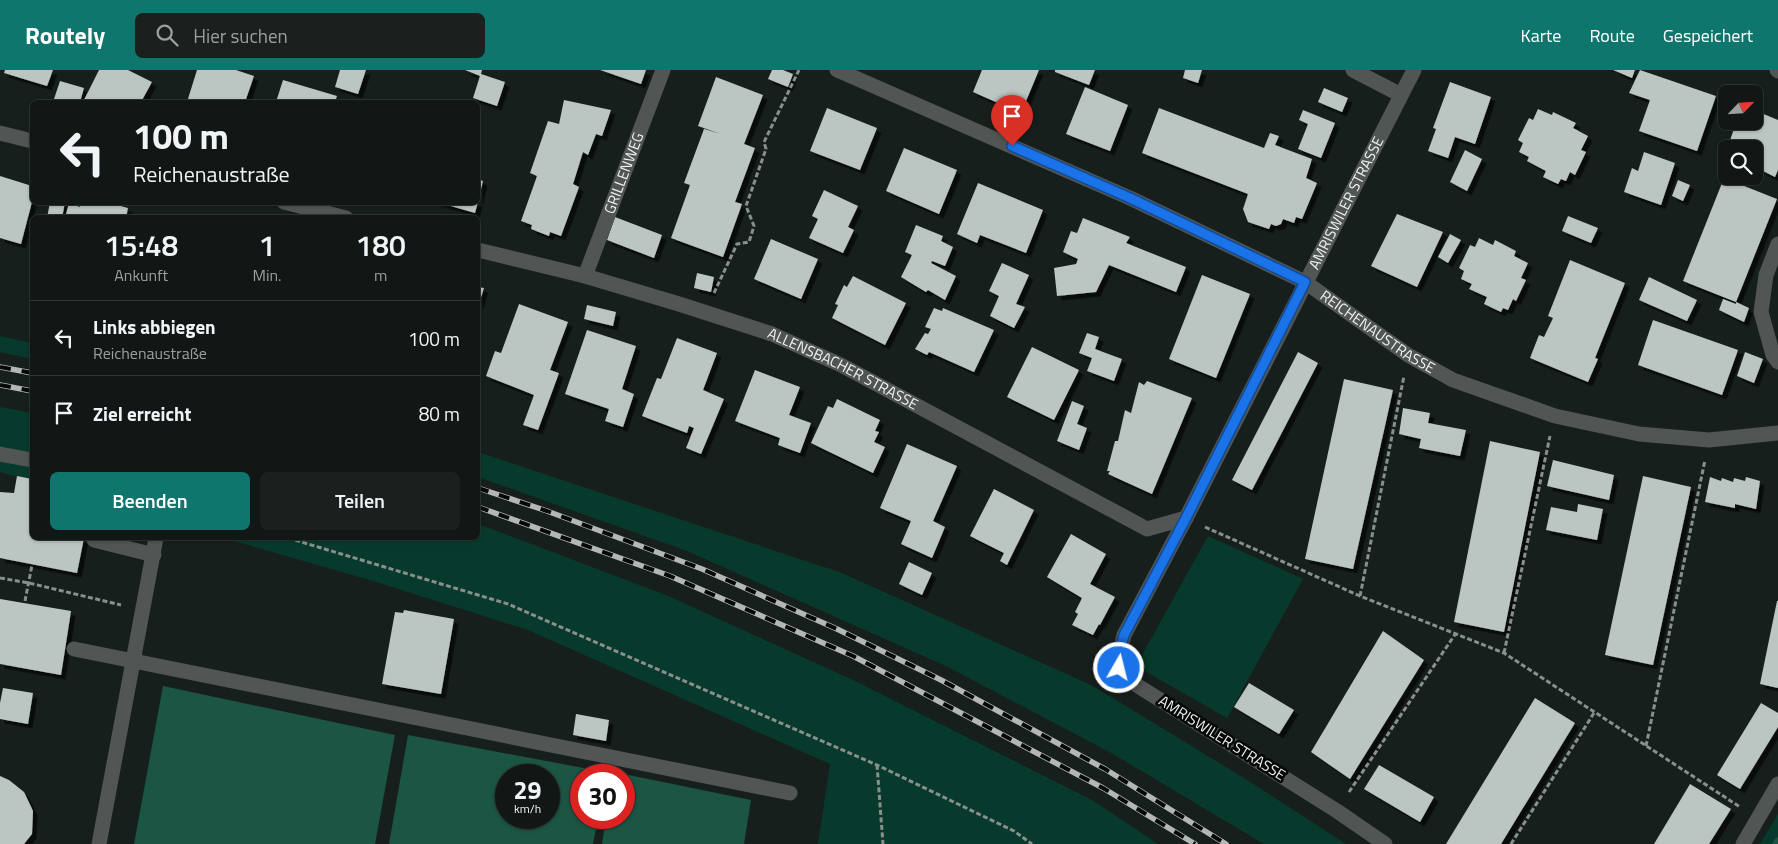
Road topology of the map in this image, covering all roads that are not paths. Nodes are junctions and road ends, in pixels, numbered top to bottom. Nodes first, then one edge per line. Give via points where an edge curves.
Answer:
1 (663, 70) edge
2 (838, 70) edge
3 (1353, 70) edge
4 (1414, 70) edge
5 (1401, 96) junction
6 (0, 133) edge
7 (30, 140) edge
8 (296, 205) edge
9 (334, 215) edge
10 (1778, 244) edge
11 (480, 250) edge
12 (585, 276) junction
13 (1305, 282) junction
14 (1778, 362) edge
15 (1778, 433) edge
16 (0, 454) edge
17 (30, 460) edge
18 (1186, 518) junction
19 (94, 540) dead end
20 (156, 540) edge
21 (154, 555) junction
22 (74, 649) dead end
23 (134, 662) junction
24 (1778, 784) edge
25 (790, 793) dead end
26 (99, 844) edge
27 (1385, 844) edge
28 (1743, 844) edge

1 - 12 street, GRILLENWEG
2 - 13 street, REICHENAUSTRASSE via 1130,198
3 - 5 street
4 - 5 street, AMRISWILER STRASSE
5 - 13 street, AMRISWILER STRASSE
6 - 7 street
8 - 9 street
10 - 14 street via 1766,275 1761,312
11 - 12 street, ALLENSBACHER STRASSE
12 - 18 street, ALLENSBACHER STRASSE via 772,334 841,365 1147,529
13 - 15 street, REICHENAUSTRASSE via 1408,355 1453,380 1555,416 1639,434 1709,440
13 - 18 street, AMRISWILER STRASSE
16 - 17 street
18 - 27 street, AMRISWILER STRASSE via 1124,635 1119,668 1130,681
19 - 21 street
20 - 21 street
21 - 23 street
22 - 23 street
23 - 25 street
23 - 26 street
24 - 28 street

